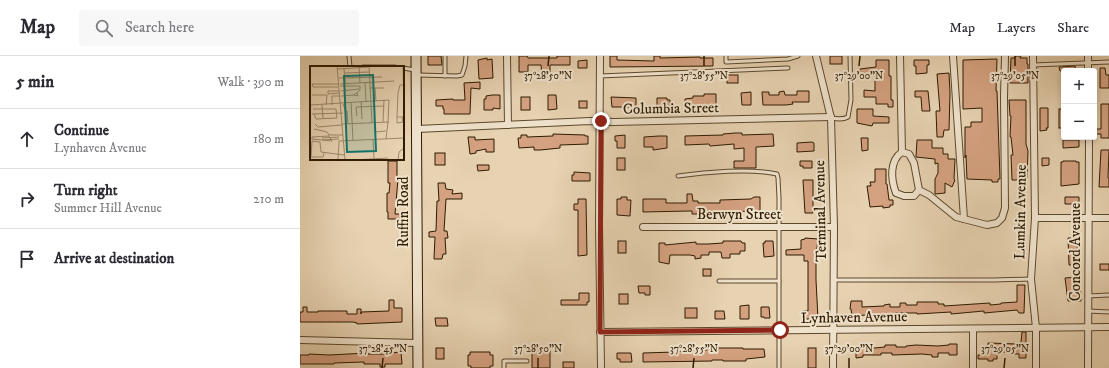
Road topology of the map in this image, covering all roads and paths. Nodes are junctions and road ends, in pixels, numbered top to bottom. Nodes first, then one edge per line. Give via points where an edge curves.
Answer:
1 (349, 56) edge
2 (416, 56) edge
3 (445, 56) edge
4 (466, 56) edge
5 (507, 56) edge
6 (600, 56) edge
7 (726, 56) edge
8 (769, 56) edge
9 (798, 56) edge
10 (816, 56) edge
11 (850, 56) edge
12 (900, 56) edge
13 (953, 56) edge
14 (1005, 56) edge
15 (1033, 56) edge
16 (1088, 59) edge
17 (769, 60) junction
18 (1109, 62) edge
19 (1034, 65) junction
20 (350, 66) edge
21 (404, 68) edge
22 (788, 68) dead end
23 (416, 73) junction
24 (446, 76) junction
25 (600, 76) junction
26 (831, 118) junction
27 (601, 121) junction
28 (508, 125) junction
29 (417, 129) junction
30 (1089, 140) edge
31 (902, 152) junction
32 (678, 176) dead end
33 (919, 190) junction
34 (1035, 218) junction
35 (1089, 218) junction
36 (1109, 218) edge
37 (964, 219) junction
38 (779, 226) junction
39 (643, 227) dead end
40 (834, 227) junction
41 (1031, 279) junction
42 (834, 280) junction
43 (719, 281) dead end
44 (779, 281) junction
45 (1109, 295) edge
46 (1088, 296) junction
47 (1088, 312) junction
48 (1109, 312) edge
49 (1088, 327) junction
50 (1109, 327) edge
51 (1036, 328) junction
52 (973, 329) junction
53 (780, 330) junction
54 (833, 330) junction
55 (600, 332) junction
56 (300, 340) edge
57 (417, 343) junction
58 (527, 361) dead end
59 (418, 368) edge
60 (504, 368) edge
61 (601, 368) edge
62 (779, 368) edge
63 (833, 368) edge
64 (973, 368) edge
65 (1036, 368) edge
66 (1088, 368) edge

1 - 20 lane
2 - 23 street, Ruffin Road
3 - 24 lane
4 - 24 lane via 462,75
5 - 28 street
6 - 25 street
7 - 17 lane via 726,62
8 - 17 lane
9 - 17 lane
10 - 26 street, Terminal Avenue
11 - 26 lane via 851,100 848,117
12 - 31 street
13 - 37 street
14 - 37 street via 1005,208 997,224 987,225
15 - 19 street, Lumkin Avenue
16 - 18 lane
16 - 19 lane
19 - 34 street, Lumkin Avenue
21 - 23 lane
22 - 25 lane
23 - 24 lane
23 - 29 street, Ruffin Road
25 - 27 street
26 - 27 street, Columbia Street
26 - 40 street, Terminal Avenue
27 - 28 street, Columbia Street
27 - 55 street
28 - 29 street, Columbia Street
29 - 57 street, Ruffin Road
30 - 35 street, Concord Avenue
31 - 33 street via 909,154 914,163
31 - 33 street via 894,162 892,173 896,193 914,196
32 - 38 lane via 743,171 777,174
33 - 37 street via 956,217
34 - 35 street
34 - 41 street, Lumkin Avenue
35 - 36 street
35 - 46 street, Concord Avenue
38 - 39 street, Berwyn Street
38 - 40 street, Berwyn Street
38 - 44 lane
40 - 42 street, Terminal Avenue
41 - 42 lane
41 - 51 street, Lumkin Avenue
42 - 54 street, Terminal Avenue
43 - 44 lane
44 - 53 lane
45 - 46 lane
46 - 47 street, Concord Avenue
47 - 48 lane
47 - 49 street, Concord Avenue
49 - 50 street, Lynhaven Avenue
49 - 51 street, Lynhaven Avenue
49 - 66 street, Concord Avenue
51 - 52 street, Lynhaven Avenue
51 - 65 street, Lumkin Avenue
52 - 54 street, Lynhaven Avenue
52 - 64 street
53 - 54 street, Lynhaven Avenue
53 - 55 street, Lynhaven Avenue
53 - 62 lane
54 - 63 street, Terminal Avenue
55 - 61 street
56 - 57 street
57 - 59 street, Ruffin Road
58 - 60 lane via 504,361

